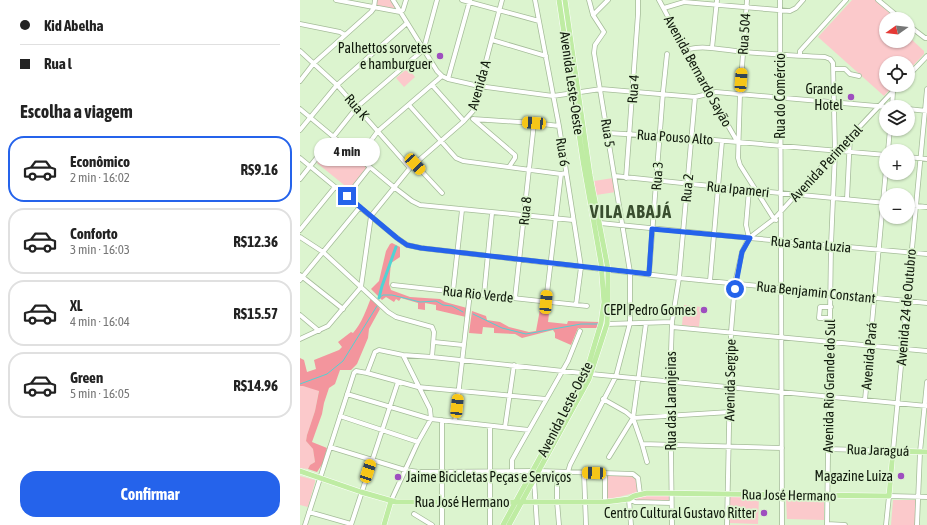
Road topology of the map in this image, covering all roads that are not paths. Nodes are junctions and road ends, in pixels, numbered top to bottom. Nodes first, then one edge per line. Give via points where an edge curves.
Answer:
1 (336, 0) edge
2 (375, 0) edge
3 (392, 0) edge
4 (406, 0) edge
5 (437, 0) edge
6 (462, 0) edge
7 (502, 0) edge
8 (535, 0) edge
9 (560, 0) edge
10 (565, 0) edge
11 (589, 0) edge
12 (608, 0) edge
13 (638, 0) edge
14 (659, 0) edge
15 (747, 0) edge
16 (780, 0) edge
17 (803, 0) edge
18 (846, 0) edge
19 (878, 0) edge
20 (470, 1) edge
21 (717, 2) edge
22 (746, 7) junction
23 (374, 8) junction
24 (664, 8) junction
25 (499, 10) junction
26 (780, 10) junction
27 (400, 12) junction
28 (893, 12) edge
29 (593, 15) junction
30 (539, 21) junction
31 (407, 23) junction
32 (300, 24) edge
33 (915, 30) edge
34 (345, 35) junction
35 (927, 38) edge
36 (492, 40) junction
37 (424, 48) junction
38 (712, 48) junction
39 (300, 50) edge
40 (687, 50) junction
41 (743, 52) junction
42 (667, 54) dead end
43 (780, 55) junction
44 (546, 56) junction
45 (800, 56) junction
46 (927, 56) edge
47 (314, 63) junction
48 (919, 64) junction
49 (927, 64) edge
50 (915, 68) edge
51 (834, 69) junction
52 (442, 76) junction
53 (859, 76) dead end
54 (448, 79) junction
55 (300, 81) edge
56 (337, 85) junction
57 (432, 85) junction
58 (479, 86) junction
59 (601, 89) junction
60 (927, 89) edge
61 (893, 92) joint
62 (576, 93) junction
63 (632, 93) junction
64 (709, 93) junction
65 (740, 94) junction
66 (663, 95) junction
67 (553, 96) junction
68 (695, 97) junction
69 (780, 97) junction
70 (892, 100) edge
71 (833, 102) junction
72 (409, 105) junction
73 (878, 106) junction
74 (357, 108) junction
75 (300, 109) edge
76 (915, 109) edge
77 (926, 110) edge
78 (471, 117) junction
79 (310, 118) junction
80 (464, 121) junction
81 (534, 123) junction
82 (559, 126) junction
83 (300, 130) edge
84 (738, 130) junction
85 (378, 131) junction
86 (731, 131) junction
87 (608, 133) junction
88 (629, 134) junction
89 (660, 136) junction
90 (334, 137) junction
91 (850, 137) junction
92 (691, 138) junction
93 (440, 141) junction
94 (722, 141) junction
95 (738, 142) junction
96 (780, 146) junction
97 (835, 152) junction
98 (850, 152) junction
99 (879, 154) edge
100 (359, 157) junction
101 (300, 158) edge
102 (915, 158) edge
103 (920, 158) junction
104 (927, 159) edge
105 (415, 164) junction
106 (310, 166) junction
107 (370, 167) junction
108 (509, 167) junction
109 (410, 168) junction
110 (529, 169) junction
111 (564, 173) junction
112 (615, 176) junction
113 (626, 178) junction
114 (300, 179) edge
115 (656, 181) junction
116 (687, 184) junction
117 (335, 187) junction
118 (718, 187) junction
119 (395, 188) junction
120 (749, 190) junction
121 (756, 191) junction
122 (780, 192) junction
123 (442, 193) dead end
124 (796, 194) junction
125 (347, 196) junction
126 (832, 197) junction
127 (847, 199) junction
128 (879, 202) edge
129 (916, 206) junction
130 (360, 207) junction
131 (927, 207) edge
132 (462, 210) junction
133 (492, 212) junction
134 (780, 212) junction
135 (371, 216) junction
136 (524, 216) junction
137 (555, 218) junction
138 (774, 219) junction
139 (573, 220) junction
140 (780, 222) junction
141 (600, 223) junction
142 (881, 224) edge
143 (623, 226) junction
144 (652, 229) junction
145 (300, 230) edge
146 (760, 231) junction
147 (683, 232) junction
148 (714, 235) junction
149 (300, 237) edge
150 (750, 238) junction
151 (761, 239) junction
152 (780, 241) junction
153 (831, 245) junction
154 (878, 250) junction
155 (322, 252) junction
156 (457, 252) junction
157 (912, 253) junction
158 (927, 254) edge
159 (488, 256) junction
160 (520, 260) junction
161 (549, 263) junction
162 (581, 267) junction
163 (605, 269) junction
164 (630, 272) junction
165 (649, 274) junction
166 (301, 277) edge
167 (679, 278) junction
168 (710, 281) junction
169 (735, 283) junction
170 (393, 285) dead end
171 (361, 287) junction
172 (780, 289) junction
173 (453, 291) junction
174 (470, 293) junction
175 (831, 293) junction
176 (484, 295) junction
177 (514, 298) junction
178 (874, 298) junction
179 (907, 301) junction
180 (546, 302) junction
181 (927, 304) edge
182 (576, 305) junction
183 (587, 306) dead end
184 (830, 307) junction
185 (343, 309) junction
186 (300, 315) edge
187 (830, 318) junction
188 (672, 322) junction
189 (630, 323) junction
190 (646, 323) junction
191 (607, 324) junction
192 (672, 327) junction
193 (320, 331) junction
194 (580, 331) dead end
195 (731, 332) junction
196 (781, 337) junction
197 (300, 339) edge
198 (434, 342) junction
199 (830, 343) junction
200 (463, 345) junction
201 (870, 347) junction
202 (903, 349) junction
203 (927, 351) edge
204 (402, 355) junction
205 (432, 357) junction
206 (461, 360) junction
207 (514, 365) junction
208 (562, 370) junction
209 (367, 372) junction
210 (588, 374) junction
211 (616, 376) junction
212 (638, 378) junction
213 (670, 381) junction
214 (398, 382) junction
215 (927, 382) edge
216 (730, 386) junction
217 (418, 387) junction
218 (458, 391) junction
219 (782, 391) junction
220 (347, 394) junction
221 (510, 396) junction
222 (829, 396) junction
223 (546, 399) junction
224 (603, 399) junction
225 (865, 400) junction
226 (898, 403) junction
227 (926, 405) edge
228 (389, 407) junction
229 (730, 412) junction
230 (670, 415) junction
231 (340, 416) junction
232 (633, 418) junction
233 (431, 419) junction
234 (442, 420) junction
235 (455, 422) junction
236 (490, 426) junction
237 (505, 427) junction
238 (382, 430) junction
239 (529, 430) junction
240 (418, 442) junction
241 (642, 444) junction
242 (671, 445) junction
243 (729, 446) junction
244 (330, 447) junction
245 (782, 448) junction
246 (828, 449) junction
247 (893, 451) junction
248 (920, 452) junction
249 (927, 452) edge
250 (609, 457) dead end
251 (372, 460) junction
252 (647, 462) dead end
253 (405, 470) junction
254 (300, 471) edge
255 (512, 471) junction
256 (533, 471) junction
257 (539, 471) junction
258 (490, 472) junction
259 (557, 472) junction
260 (568, 472) junction
261 (442, 473) junction
262 (584, 473) junction
263 (605, 474) junction
264 (321, 477) junction
265 (534, 480) junction
266 (361, 492) junction
267 (671, 493) junction
268 (640, 494) junction
269 (728, 494) junction
270 (782, 495) junction
271 (828, 495) junction
272 (889, 496) junction
273 (919, 496) junction
274 (927, 497) edge
275 (629, 500) junction
276 (391, 501) junction
277 (557, 501) junction
278 (442, 502) junction
279 (490, 502) junction
280 (515, 502) junction
281 (522, 502) junction
282 (536, 502) junction
283 (585, 502) junction
284 (605, 502) junction
285 (671, 503) junction
286 (310, 512) junction
287 (414, 514) dead end
288 (351, 524) edge
289 (827, 524) edge
290 (305, 525) edge
291 (384, 525) edge
292 (432, 525) edge
293 (442, 525) edge
294 (490, 525) edge
295 (503, 525) edge
296 (509, 525) edge
297 (537, 525) edge
298 (559, 525) edge
299 (586, 525) edge
300 (630, 525) edge
301 (672, 525) edge
302 (727, 525) edge
303 (782, 525) edge
304 (845, 525) edge
305 (886, 525) edge
306 (917, 525) edge

1 - 23 street
2 - 23 street
3 - 27 street
4 - 27 street
5 - 37 street
6 - 20 street
7 - 25 street, Avenida A
8 - 30 street, Rua 6
9 - 62 main road, Avenida Leste-Oeste
10 - 62 main road, Avenida Leste-Oeste
11 - 29 street, Rua 5
12 - 29 street
13 - 63 street, Rua 4
14 - 24 street, Avenida Bernardo Sayão
15 - 22 street, Rua 504
16 - 26 street, Rua do Comércio
17 - 26 street via 793,10
18 - 45 street via 800,51
19 - 28 street
20 - 25 street
20 - 54 street
21 - 22 street
21 - 24 street via 684,2
21 - 38 street
22 - 26 street
22 - 41 street, Rua 504
23 - 27 street
23 - 34 street
24 - 40 street, Avenida Bernardo Sayão
25 - 30 street
25 - 36 street, Avenida A
26 - 43 street, Rua do Comércio
27 - 31 street
29 - 59 street, Rua 5 via 604,32 595,45 594,53
30 - 44 street, Rua 6
31 - 37 street
31 - 56 street
32 - 34 street
33 - 35 street
34 - 47 street
36 - 44 street
36 - 58 street, Avenida A
37 - 52 street
37 - 74 street
38 - 40 street
38 - 41 street
39 - 47 street, Rua K
40 - 64 street, Avenida Bernardo Sayão
41 - 43 street
41 - 65 street, Rua 504
42 - 66 street, Rua 3
43 - 45 street
43 - 69 street, Rua do Comércio
44 - 67 street, Rua 6
45 - 51 street via 825,57 830,59
46 - 48 street
47 - 55 street
47 - 56 street, Rua K
48 - 49 street
48 - 50 street
51 - 53 street via 845,69 850,74
51 - 71 street, Avenida Rio Grande do Sul
52 - 54 street
52 - 57 street
54 - 58 street
56 - 74 street, Rua K
56 - 79 street
57 - 72 street
57 - 80 street
58 - 67 street
58 - 78 street, Avenida A
59 - 62 street
59 - 63 street
59 - 87 street, Rua 5
60 - 77 street, Avenida 24 de Outubro
61 - 70 street
61 - 73 street, Avenida Perimetral
62 - 67 street
62 - 141 main road, Avenida Leste-Oeste
62 - 163 main road, Avenida Leste-Oeste via 583,161
63 - 66 street
63 - 88 street, Rua 4
64 - 65 street
64 - 68 street
64 - 86 street, Avenida Bernardo Sayão
65 - 69 street
65 - 84 street, Rua 504
66 - 68 street
66 - 89 street, Rua 3
67 - 82 street, Rua 6
68 - 92 street, Rua 2
69 - 71 street
69 - 96 street, Rua do Comércio
71 - 73 street
71 - 97 street, Avenida Rio Grande do Sul
72 - 85 street
72 - 93 street
73 - 91 street, Avenida Perimetral
74 - 85 street, Rua K
74 - 90 street
75 - 79 street
76 - 77 street
77 - 103 street, Avenida 24 de Outubro
78 - 80 street, Avenida A
78 - 81 street
78 - 108 street via 515,155
79 - 83 street
79 - 90 street
80 - 93 street, Avenida A
81 - 82 street
81 - 110 street, Rua 8
82 - 111 street, Rua 6
84 - 86 street
84 - 95 street, Rua 504
85 - 100 street
85 - 109 street, Rua K
86 - 95 street, Avenida Bernardo Sayão
87 - 88 street, Rua Pouso Alto
87 - 112 street, Rua 5
88 - 89 street, Rua Pouso Alto
88 - 113 street, Rua 4
89 - 92 street, Rua Pouso Alto
89 - 115 street, Rua 3
90 - 100 street
90 - 106 street
91 - 97 street, Avenida Perimetral
91 - 98 street
92 - 94 street, Rua Pouso Alto
92 - 116 street, Rua 2
93 - 105 street, Avenida A
93 - 108 street via 456,158 463,161
94 - 95 street, Rua Pouso Alto
94 - 118 street
95 - 96 street, Rua Pouso Alto
95 - 121 street, Rua 504 via 740,165
96 - 97 street, Rua Pouso Alto
96 - 122 street, Rua do Comércio
97 - 98 street, Rua Pouso Alto
97 - 124 street, Avenida Perimetral
97 - 126 street, Avenida Rio Grande do Sul
98 - 99 street, Rua Pouso Alto
98 - 127 street
100 - 107 street
101 - 106 street, Rua Benjamin Constant
102 - 103 street
103 - 104 street
103 - 129 street, Avenida 24 de Outubro
105 - 109 street, Avenida A
105 - 123 street
106 - 114 street
106 - 117 street, Rua Benjamin Constant
107 - 119 street
107 - 125 street
108 - 110 street
109 - 119 street
110 - 111 street
110 - 136 street, Rua 8
111 - 137 street
111 - 139 street, Rua 6
112 - 113 street, Rua Ipameri
112 - 143 street, Rua 5
113 - 115 street, Rua Ipameri
115 - 116 street, Rua Ipameri
115 - 144 street, Rua 3
116 - 118 street, Rua Ipameri
116 - 147 street, Rua 2
117 - 125 street, Rua Benjamin Constant
117 - 145 street
118 - 120 street, Rua Ipameri
118 - 148 street
119 - 132 street via 420,205
119 - 135 street
120 - 121 street, Rua Ipameri
120 - 150 street via 746,225
121 - 122 street, Rua Ipameri
121 - 138 street, Rua 504
122 - 124 street, Rua Ipameri
122 - 134 street, Rua do Comércio
124 - 126 street, Rua Ipameri
124 - 134 street, Avenida Perimetral
125 - 130 street, Rua Benjamin Constant
126 - 127 street, Rua Ipameri
126 - 153 street, Avenida Rio Grande do Sul
127 - 128 street, Rua Ipameri
129 - 131 street
129 - 157 street, Avenida 24 de Outubro
130 - 135 street, Rua Benjamin Constant
130 - 155 street
132 - 133 street
132 - 156 street
133 - 136 street
133 - 159 street
134 - 138 street, Avenida Perimetral
134 - 140 street, Rua do Comércio
135 - 156 street, Rua Benjamin Constant via 407,245
135 - 171 street
136 - 137 street
136 - 160 street, Rua 8
137 - 139 street
137 - 161 street
138 - 140 street
138 - 146 street, Avenida Perimetral
139 - 162 street, Rua 6
140 - 152 street, Rua do Comércio
141 - 143 street, Rua Santa Luzia
141 - 163 main road, Avenida Leste-Oeste
142 - 154 street, Avenida Pará
143 - 144 street, Rua Santa Luzia
143 - 164 street, Rua 5
144 - 147 street, Rua Santa Luzia
144 - 165 street, Rua 3
146 - 150 street, Avenida Perimetral
146 - 151 street
147 - 148 street, Rua Santa Luzia
147 - 167 street, Rua 2
148 - 150 street, Rua Santa Luzia
148 - 168 street
149 - 155 street
150 - 151 street, Rua Santa Luzia
150 - 169 street, Avenida Sergipe via 742,252
151 - 152 street, Rua Santa Luzia
152 - 153 street, Rua Santa Luzia
152 - 172 street, Rua do Comércio
153 - 154 street, Rua Santa Luzia
153 - 175 street, Avenida Rio Grande do Sul
154 - 157 street, Rua Santa Luzia
154 - 178 street, Avenida Pará
155 - 166 street
155 - 171 street
156 - 159 street, Rua Benjamin Constant
156 - 173 street
157 - 158 street, Rua Santa Luzia
157 - 179 street, Avenida 24 de Outubro
159 - 160 street, Rua Benjamin Constant
159 - 176 street
160 - 161 street, Rua Benjamin Constant
160 - 177 street, Rua 8
161 - 162 street, Rua Benjamin Constant
161 - 180 street
162 - 163 street, Rua Benjamin Constant
162 - 182 street, Rua 6
163 - 164 street, Rua Benjamin Constant
163 - 191 main road, Avenida Leste-Oeste
163 - 210 main road, Avenida Leste-Oeste via 601,323
164 - 165 street, Rua Benjamin Constant
164 - 189 street, Rua 5
165 - 167 street, Rua Benjamin Constant
166 - 185 street
167 - 168 street, Rua Benjamin Constant
167 - 188 street, Rua das Laranjeiras
168 - 169 street, Rua Benjamin Constant
169 - 172 street, Rua Benjamin Constant
169 - 195 street, Avenida Sergipe
170 - 173 street, Rua Rio Verde
171 - 185 street
171 - 198 street via 396,317 432,327
172 - 175 street, Rua Benjamin Constant
172 - 196 street, Rua do Comércio
173 - 174 street, Rua Rio Verde
174 - 176 street, Rua Rio Verde
174 - 200 street
175 - 178 street, Rua Benjamin Constant
175 - 184 street, Avenida Rio Grande do Sul
176 - 177 street, Rua Rio Verde
177 - 180 street, Rua Rio Verde
178 - 179 street, Rua Benjamin Constant
178 - 201 street, Avenida Pará
179 - 181 street, Rua Benjamin Constant
179 - 202 street, Avenida 24 de Outubro
180 - 182 street, Rua Rio Verde
182 - 183 street, Rua Rio Verde
184 - 187 street, Avenida Rio Grande do Sul
184 - 187 street via 820,307 819,318
185 - 193 street
186 - 193 street
187 - 199 street, Avenida Rio Grande do Sul
188 - 190 street
188 - 192 street, Rua das Laranjeiras
189 - 190 street
189 - 191 street
189 - 211 street, Rua 5
190 - 212 street
191 - 210 main road, Avenida Leste-Oeste
192 - 195 street
192 - 213 street, Rua das Laranjeiras
193 - 197 street
194 - 208 street
195 - 196 street
195 - 216 street, Avenida Sergipe
196 - 199 street
196 - 219 street, Rua do Comércio
198 - 200 street
198 - 205 street
199 - 201 street
199 - 222 street, Avenida Rio Grande do Sul
200 - 206 street
201 - 202 street
201 - 225 street, Avenida Pará
202 - 203 street
202 - 226 street, Avenida 24 de Outubro
204 - 205 street
204 - 209 street via 379,350 375,352
204 - 217 street
205 - 206 street
206 - 207 street
206 - 218 street
207 - 208 street
207 - 221 street
208 - 210 street
208 - 223 street
209 - 214 street
209 - 220 street via 360,370 354,373
210 - 211 street
210 - 256 main road, Avenida Leste-Oeste
210 - 257 main road, Avenida Leste-Oeste
211 - 212 street
211 - 224 street, Rua 5
212 - 213 street
212 - 232 street
213 - 216 street
213 - 230 street, Rua das Laranjeiras
214 - 217 street
214 - 228 street
215 - 227 street
216 - 219 street
216 - 229 street, Avenida Sergipe
217 - 218 street
217 - 233 street via 430,409
218 - 221 street
218 - 235 street
219 - 222 street
219 - 245 street, Rua do Comércio
220 - 228 street
220 - 231 street
221 - 223 street
221 - 237 street
222 - 225 street
222 - 246 street, Avenida Rio Grande do Sul
223 - 239 street
224 - 232 street
224 - 260 street, Rua 5
225 - 226 street
226 - 227 street
226 - 247 street, Avenida 24 de Outubro
227 - 248 street
228 - 233 street
228 - 238 street
229 - 230 street
229 - 243 street, Avenida Sergipe
230 - 232 street
230 - 242 street, Rua das Laranjeiras
231 - 238 street
231 - 244 street
232 - 241 street
232 - 250 street
233 - 234 street
233 - 240 street
234 - 235 street
234 - 261 street
235 - 236 street
236 - 237 street
236 - 258 street
237 - 239 street
238 - 240 street
238 - 251 street
239 - 255 street via 512,460
240 - 253 street
241 - 242 street
241 - 252 street
242 - 243 street
242 - 267 street, Rua das Laranjeiras
243 - 245 street
243 - 269 street, Avenida Sergipe
244 - 251 street
244 - 264 street
245 - 270 street, Rua do Comércio
246 - 247 street, Rua Jaraguá
246 - 271 street, Avenida Rio Grande do Sul
247 - 248 main road, Rua Jaraguá
247 - 272 main road, Avenida 24 de Outubro
248 - 249 main road, Rua Jaraguá
248 - 273 street
251 - 253 street
251 - 266 street
253 - 261 street
253 - 276 street
254 - 264 main road, Rua José Hermano
255 - 256 street
255 - 258 street
256 - 280 main road, Avenida Leste-Oeste
257 - 259 street
257 - 265 main road, Avenida Leste-Oeste
258 - 261 street
258 - 279 street
259 - 260 street
259 - 277 street
260 - 262 street
261 - 278 street
262 - 263 street
262 - 283 street
263 - 268 street via 635,475 639,480
263 - 284 street
264 - 266 main road, Rua José Hermano
264 - 286 street
265 - 281 main road, Avenida Leste-Oeste
265 - 282 street
266 - 276 main road, Rua José Hermano
266 - 288 street
267 - 268 main road, Rua José Hermano
267 - 269 main road, Rua José Hermano
267 - 285 street, Rua das Laranjeiras
268 - 275 main road, Rua José Hermano
269 - 270 main road, Rua José Hermano
269 - 302 street, Avenida Sergipe
270 - 271 main road, Rua José Hermano
270 - 303 street, Rua do Comércio
271 - 272 main road, Rua José Hermano
271 - 289 street, Avenida Rio Grande do Sul
272 - 273 street, Rua José Hermano
272 - 305 street, Avenida 24 de Outubro
273 - 274 street, Rua José Hermano
273 - 306 street
275 - 284 main road, Rua José Hermano
275 - 285 street, Rua José Hermano
275 - 300 street
276 - 278 main road, Rua José Hermano
276 - 291 main road
277 - 282 main road, Rua José Hermano
277 - 283 main road, Rua José Hermano
277 - 298 street
278 - 279 main road, Rua José Hermano
278 - 293 street
279 - 280 main road, Rua José Hermano
279 - 294 street
280 - 281 main road, Rua José Hermano
280 - 295 main road, Avenida Leste-Oeste
281 - 282 main road, Rua José Hermano
281 - 296 main road, Avenida Leste-Oeste
282 - 297 street
283 - 284 main road, Rua José Hermano
283 - 299 street
285 - 301 street, Rua das Laranjeiras
286 - 288 street
286 - 290 street
287 - 292 street
289 - 304 street

